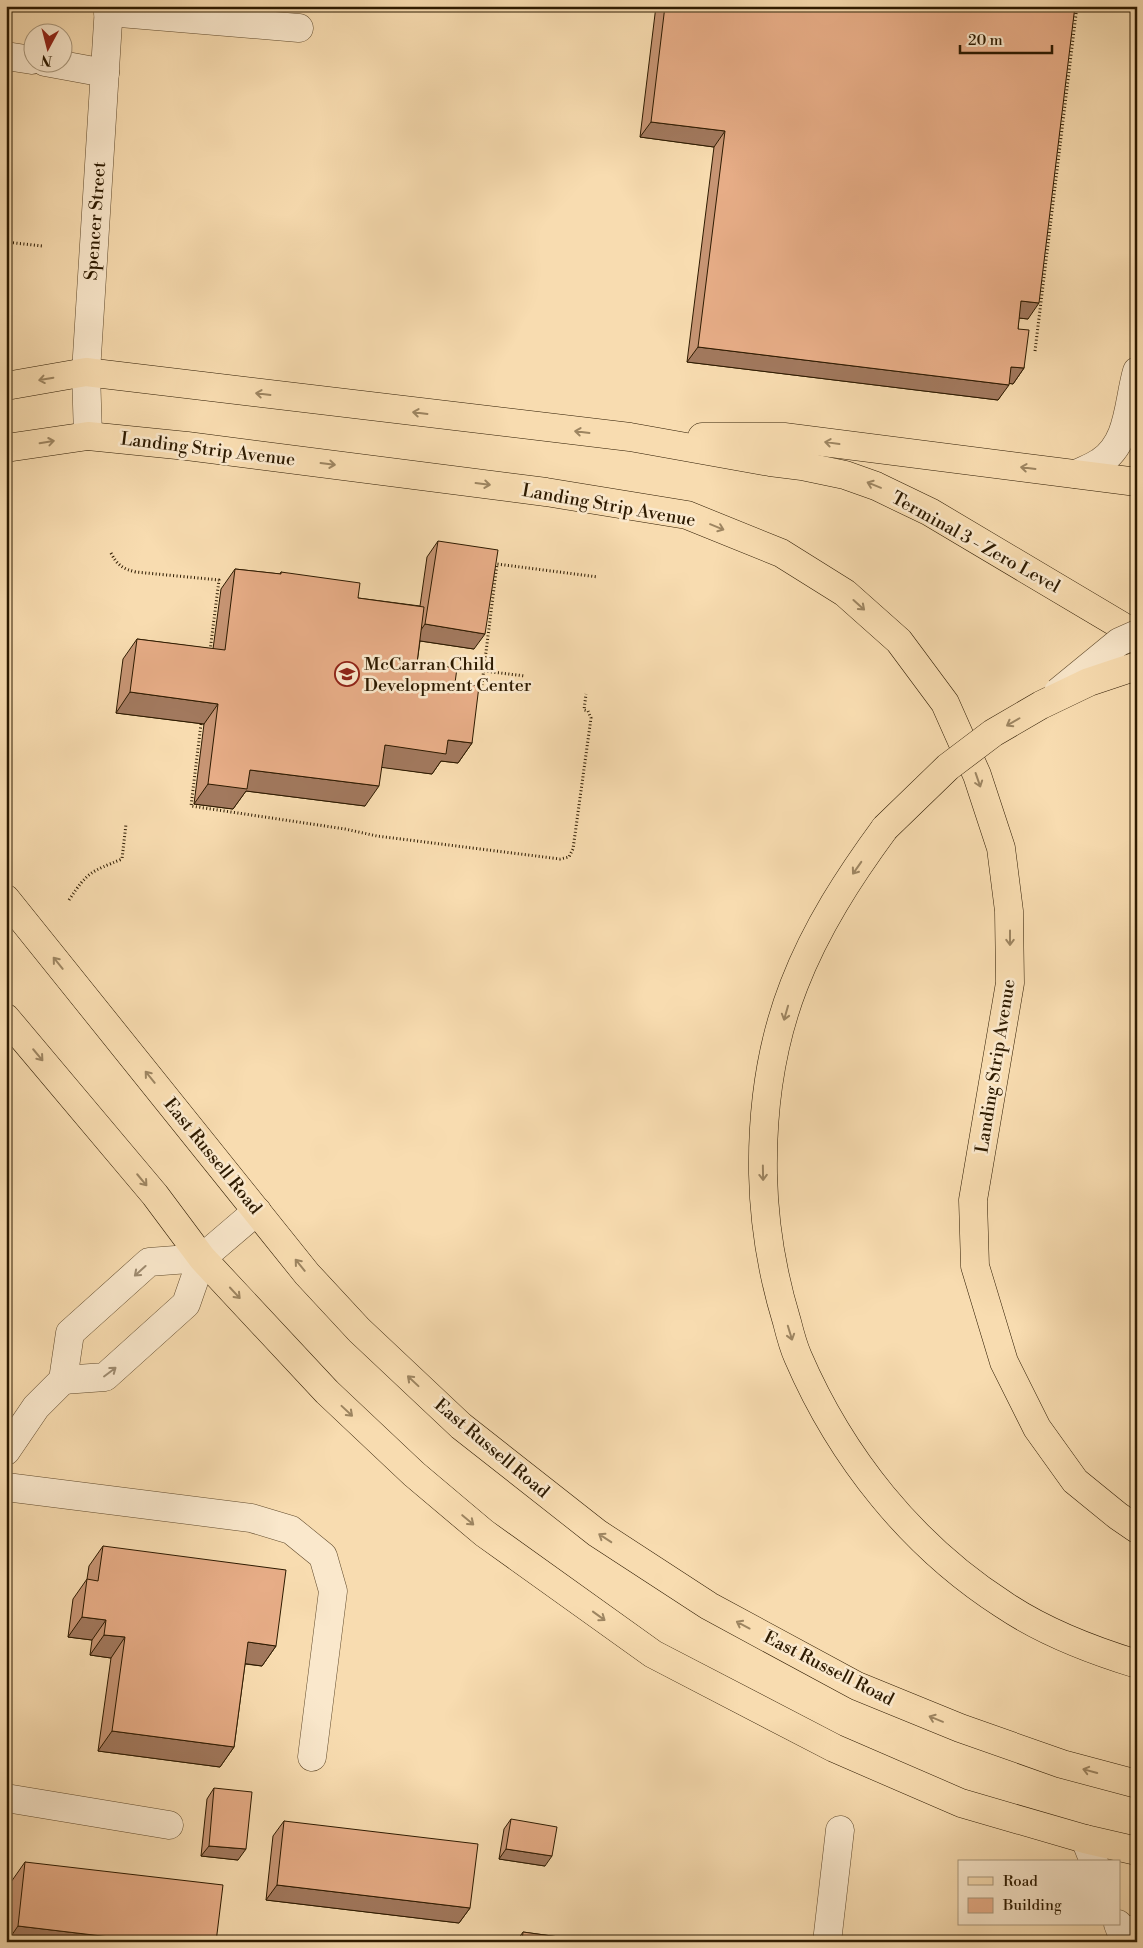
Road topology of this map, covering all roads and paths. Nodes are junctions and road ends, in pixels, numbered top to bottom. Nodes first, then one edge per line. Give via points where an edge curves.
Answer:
1 (1077, 6) edge
2 (109, 9) edge
3 (299, 28) dead end
4 (6, 56) edge
5 (22, 58) edge
6 (72, 67) edge
7 (105, 73) junction
8 (6, 242) edge
9 (42, 246) dead end
10 (1035, 351) dead end
11 (1137, 371) edge
12 (86, 372) junction
13 (6, 386) edge
14 (88, 436) junction
15 (630, 437) junction
16 (6, 448) edge
17 (1076, 474) junction
18 (1137, 482) edge
19 (111, 553) dead end
20 (598, 577) dead end
21 (1129, 630) edge
22 (1137, 640) edge
23 (210, 652) edge
24 (1137, 666) edge
25 (484, 671) junction
26 (525, 676) dead end
27 (481, 692) dead end
28 (586, 694) dead end
29 (1041, 705) junction
30 (201, 724) edge
31 (126, 824) dead end
32 (6, 899) edge
33 (69, 900) dead end
34 (6, 1018) edge
35 (256, 1211) junction
36 (202, 1258) junction
37 (63, 1380) junction
38 (6, 1450) edge
39 (6, 1487) edge
40 (1137, 1529) edge
41 (1137, 1664) edge
42 (312, 1757) dead end
43 (1137, 1784) edge
44 (6, 1798) edge
45 (169, 1825) dead end
46 (840, 1830) dead end
47 (1090, 1850) edge
48 (1137, 1851) edge
49 (1119, 1926) edge
50 (1137, 1928) edge
51 (827, 1942) edge

1 - 10 path
2 - 3 street
2 - 7 street, Spencer Street
4 - 5 street
6 - 7 street
7 - 12 street, Spencer Street
8 - 9 path
11 - 17 street via 1118,445 1101,462
12 -> 13 main road
12 - 14 street, Spencer Street
15 -> 12 main road
16 -> 14 main road, Landing Strip Avenue
14 -> 40 main road, Landing Strip Avenue via 546,492 687,515 781,553 845,593 899,641 945,703 977,775 1001,848 1009,911 1010,983 974,1200 976,1266 1004,1362 1037,1428 1075,1481
17 -> 15 main road via 784,437
21 -> 15 main road, Terminal 3 - Zero Level via 946,521 869,483 817,469
17 - 18 main road
19 - 23 path via 115,563 125,570 220,580
20 - 25 path via 497,564
21 - 22 main road, Terminal 3 - Zero Level
21 - 29 street, bridge
24 - 29 main road, bridge via 1090,682
25 - 26 path
25 - 27 path
28 - 30 path via 584,710 591,718 573,849 569,858 560,859 377,836 191,806
29 -> 41 main road, bridge via 993,733 948,767 885,828 844,886 818,935 794,986 767,1090 763,1145 769,1252 797,1354 820,1405 880,1495 918,1536 1004,1605 1073,1641
31 - 33 path via 122,859 92,872 82,880
35 -> 32 main road, East Russell Road
34 -> 36 main road via 149,1188
35 - 36 street
43 -> 35 main road, East Russell Road via 1062,1764 960,1728 857,1686 701,1601 597,1533 461,1426 359,1330 307,1274
37 -> 36 street via 105,1377 186,1304
36 -> 37 street via 149,1262 70,1333
36 -> 47 main road via 327,1392 414,1474 484,1533 653,1654 834,1748 952,1799
37 - 38 street via 36,1407
39 - 42 street via 252,1518 291,1530 322,1556 333,1591
44 - 45 street
46 - 51 street
47 - 48 main road
49 - 50 street via 1124,1940

